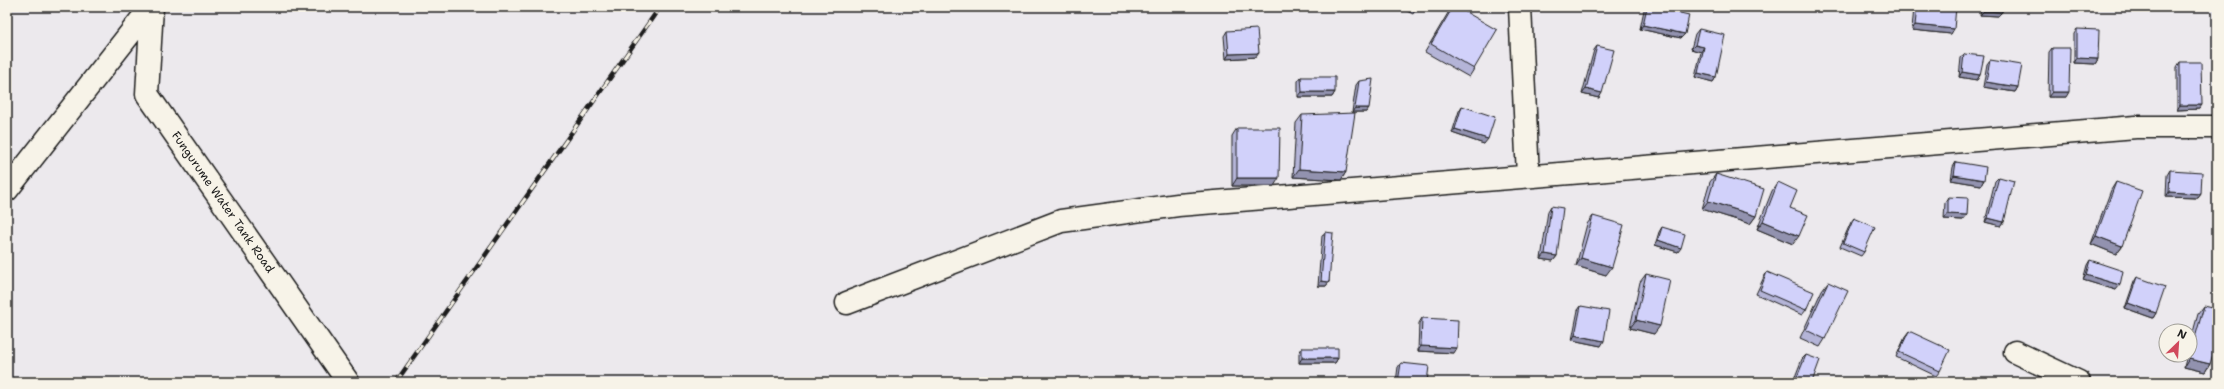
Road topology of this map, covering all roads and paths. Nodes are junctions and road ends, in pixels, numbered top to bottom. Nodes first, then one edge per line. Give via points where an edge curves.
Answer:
1 (151, 7) edge
2 (1520, 7) edge
3 (2217, 126) edge
4 (1528, 176) junction
5 (7, 190) edge
6 (847, 303) dead end
7 (2015, 352) dead end
8 (348, 382) edge
9 (2079, 382) edge

1 - 5 street
1 - 8 street, Fungurume Water Tank Road via 147,94
2 - 4 street
3 - 4 street via 2136,127
4 - 6 street via 1178,205 1061,221
7 - 9 street

